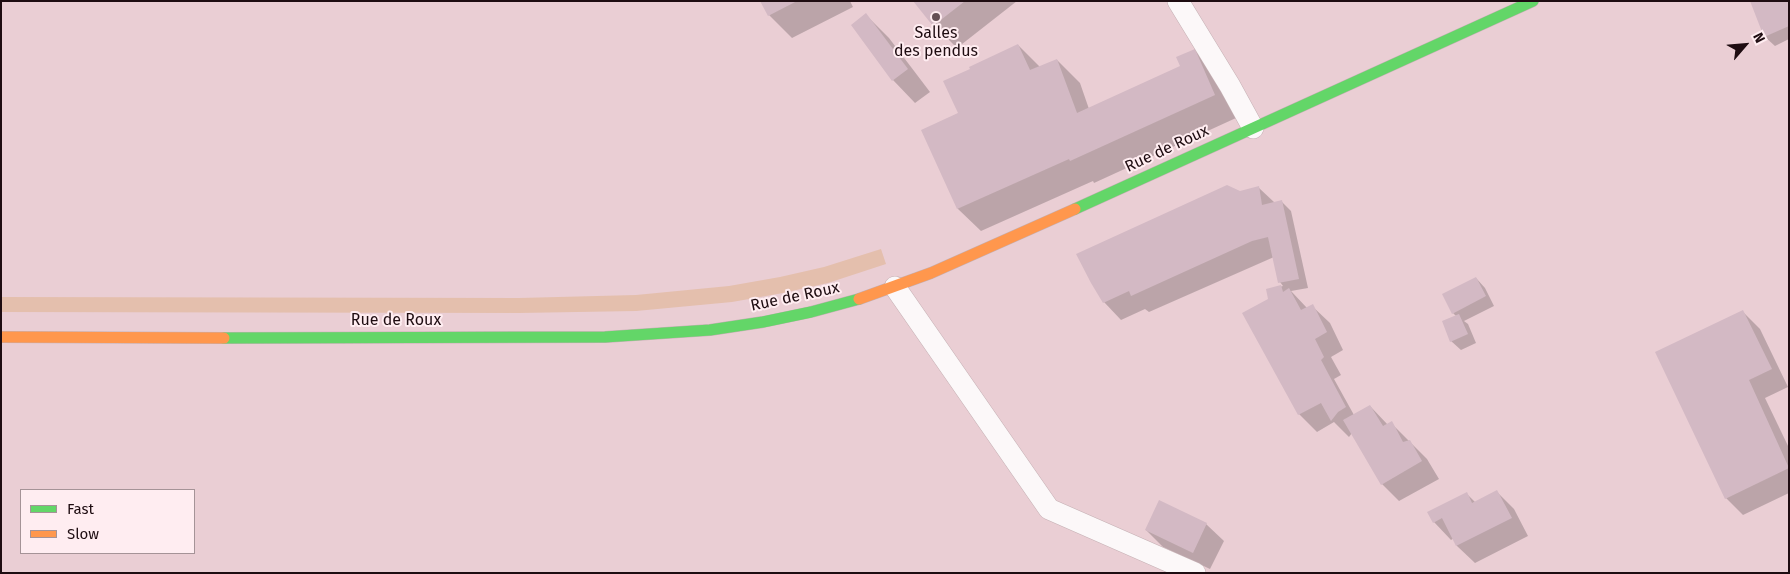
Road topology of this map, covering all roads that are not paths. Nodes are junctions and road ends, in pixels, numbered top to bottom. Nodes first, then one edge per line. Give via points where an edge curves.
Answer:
1 (1178, 1) edge
2 (1533, 1) edge
3 (1253, 128) junction
4 (895, 287) junction
5 (1, 337) edge
6 (1195, 573) edge

1 - 3 lane
2 - 3 main road, Rue de Roux
3 - 4 main road, Rue de Roux
4 - 5 main road, Rue de Roux via 835,306 763,322 637,336
4 - 6 lane via 1049,509

